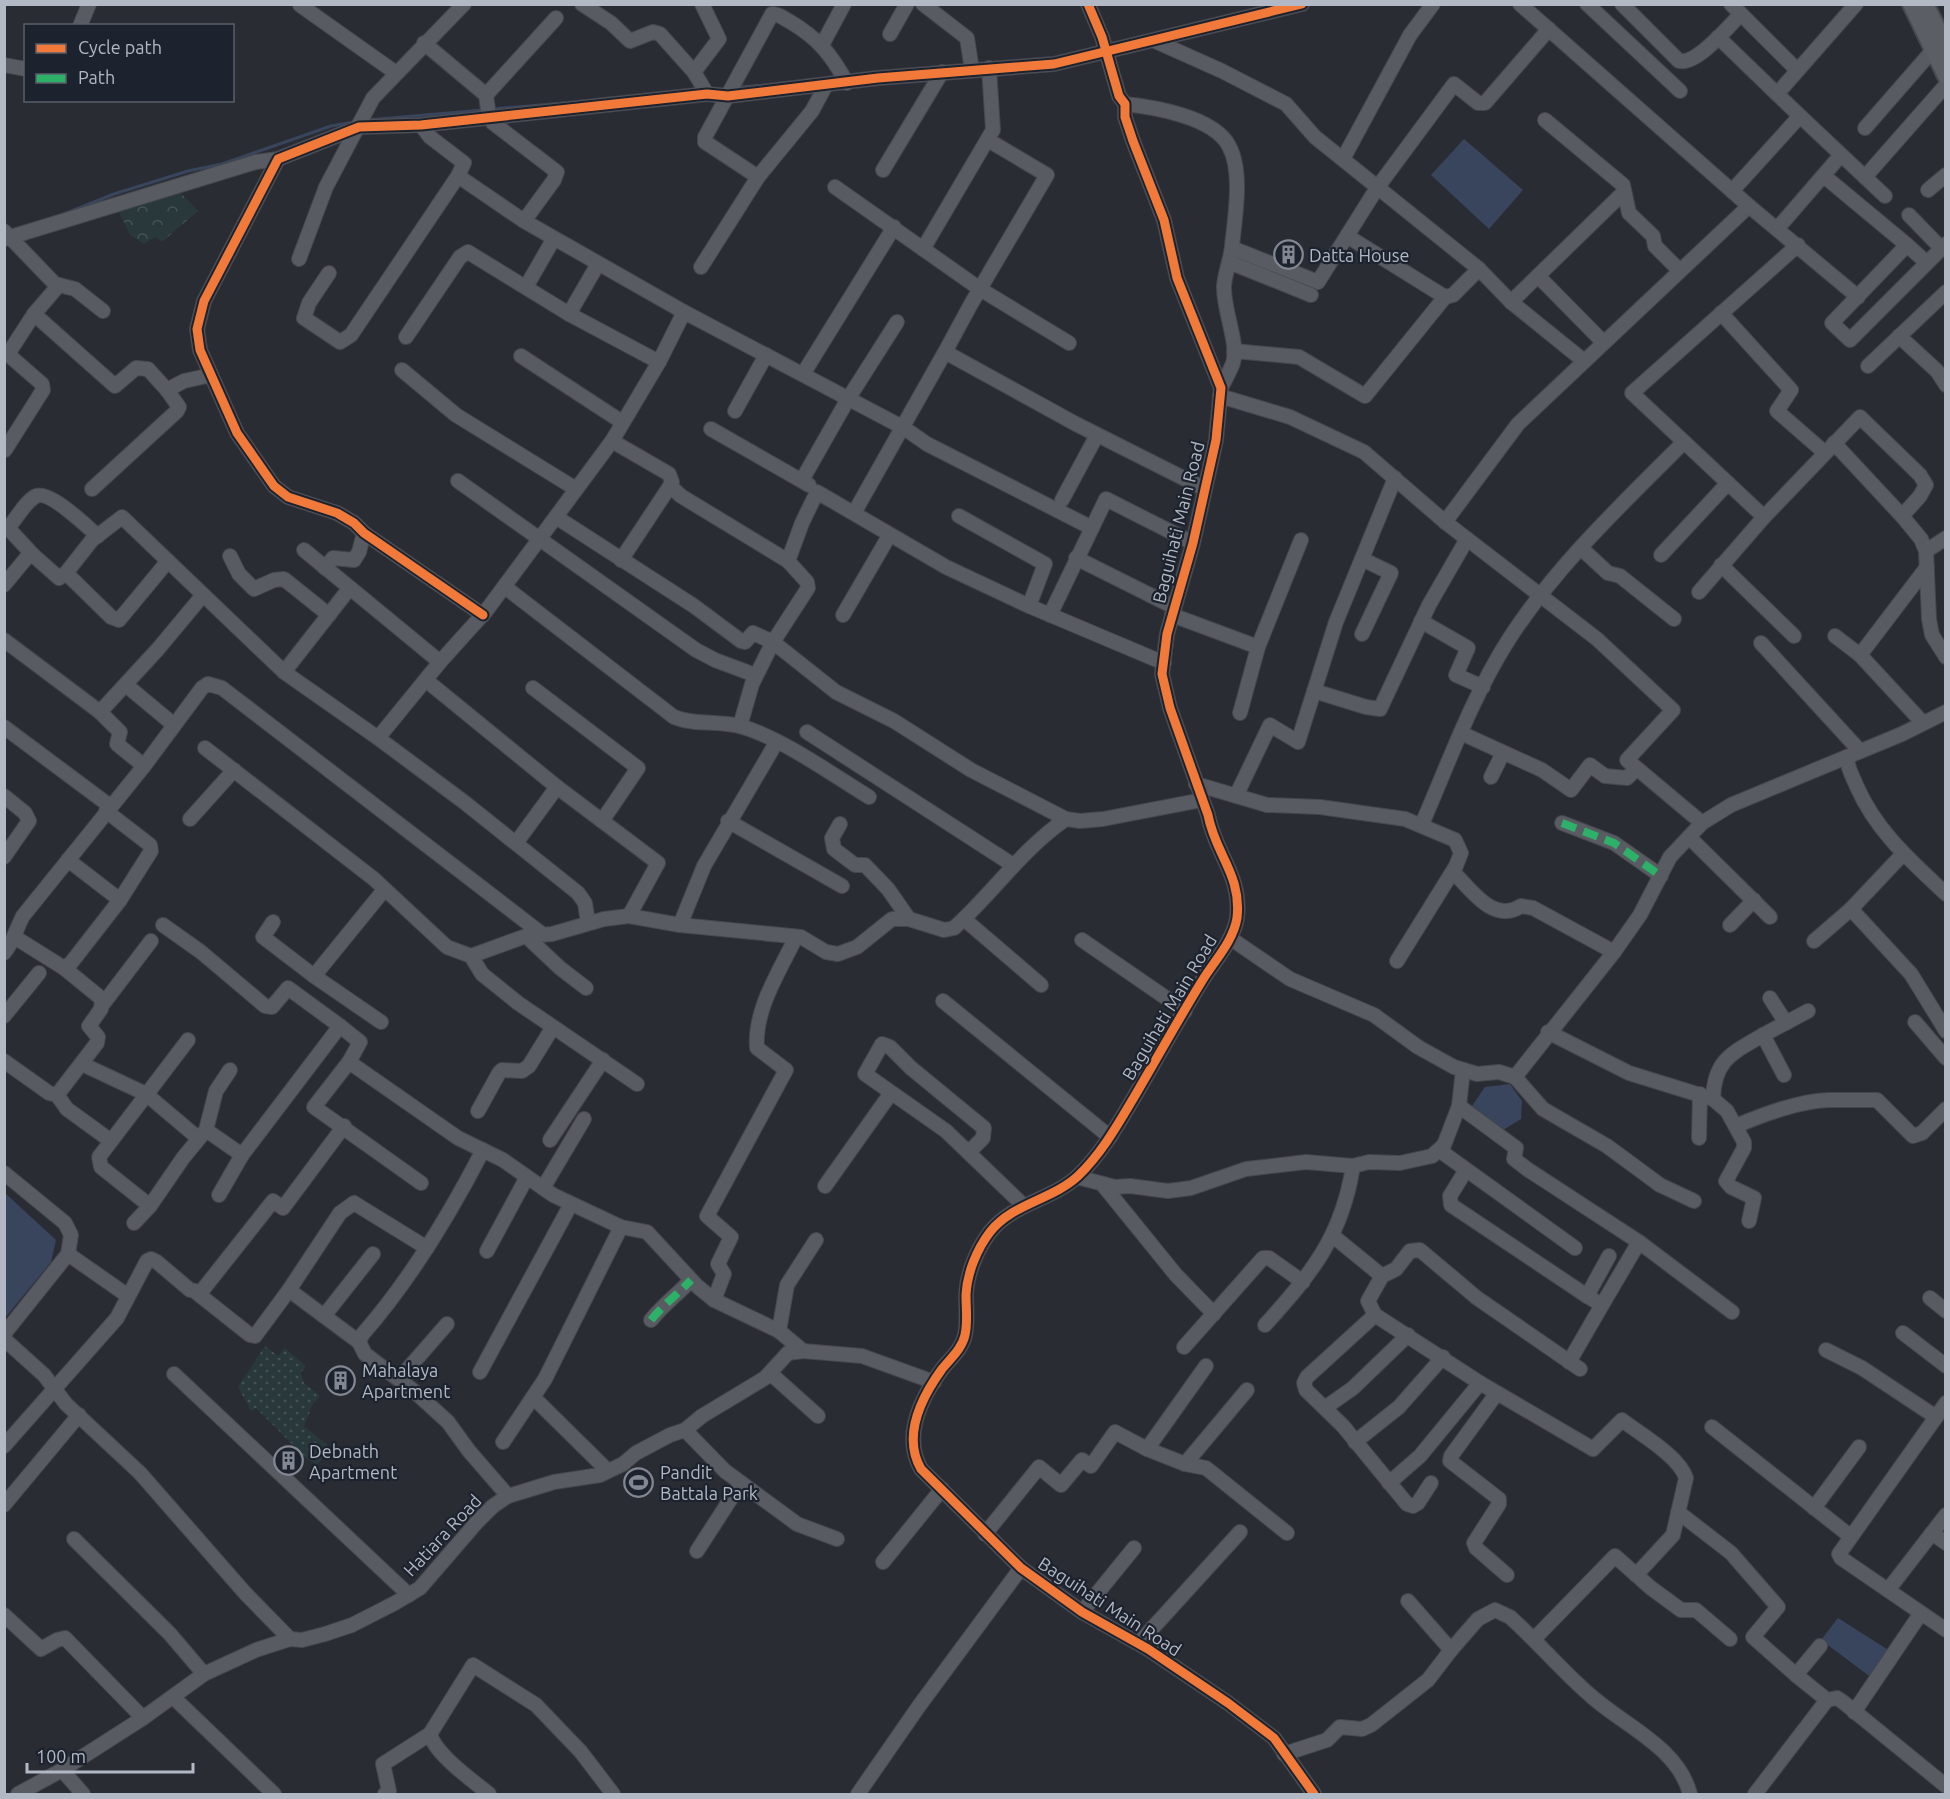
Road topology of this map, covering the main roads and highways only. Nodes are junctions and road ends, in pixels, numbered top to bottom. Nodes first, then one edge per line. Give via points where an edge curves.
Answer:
1 (1911, 4) edge
2 (1925, 4) edge
3 (1939, 48) edge
4 (1946, 76) edge

1 - 3 main road
2 - 3 main road
3 - 4 main road

